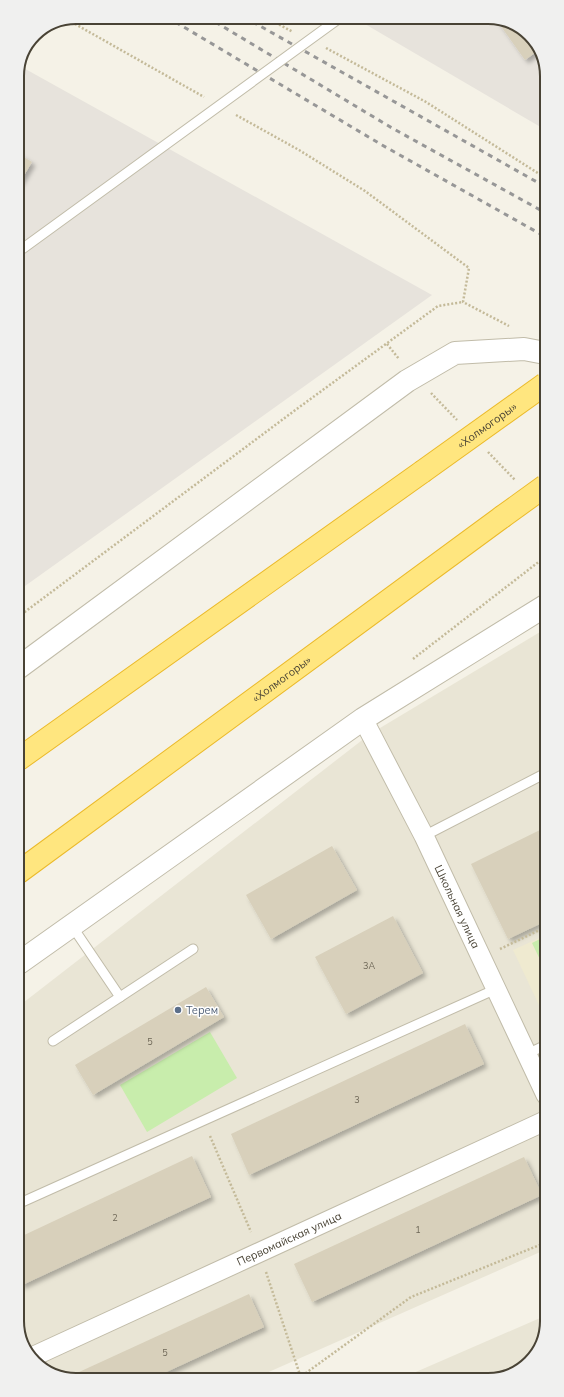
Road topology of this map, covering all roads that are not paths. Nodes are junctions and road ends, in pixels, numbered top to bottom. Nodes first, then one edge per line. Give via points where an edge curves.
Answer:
1 (331, 24) edge
2 (24, 248) edge
3 (540, 352) edge
4 (540, 388) edge
5 (540, 490) edge
6 (540, 609) edge
7 (24, 664) edge
8 (363, 720) junction
9 (24, 755) edge
10 (540, 776) edge
11 (424, 836) junction
12 (24, 868) edge
13 (72, 926) junction
14 (193, 949) dead end
15 (24, 960) edge
16 (496, 989) junction
17 (120, 997) junction
18 (52, 1041) dead end
19 (540, 1048) edge
20 (527, 1054) junction
21 (540, 1082) edge
22 (540, 1123) edge
23 (24, 1201) edge
24 (37, 1355) edge

1 - 2 lane, bridge
3 - 7 street via 524,349 455,353 407,381
4 - 9 highway, «Холмогоры», bridge
5 - 12 highway, «Холмогоры», bridge
6 - 8 street
8 - 11 street, Школьная улица
8 - 13 street
10 - 11 lane
11 - 16 street, Школьная улица
13 - 15 street
13 - 17 lane
14 - 17 lane
16 - 20 street, Школьная улица
16 - 23 lane
17 - 18 lane
19 - 20 lane
20 - 21 street, Школьная улица
22 - 24 street, Первомайская улица

